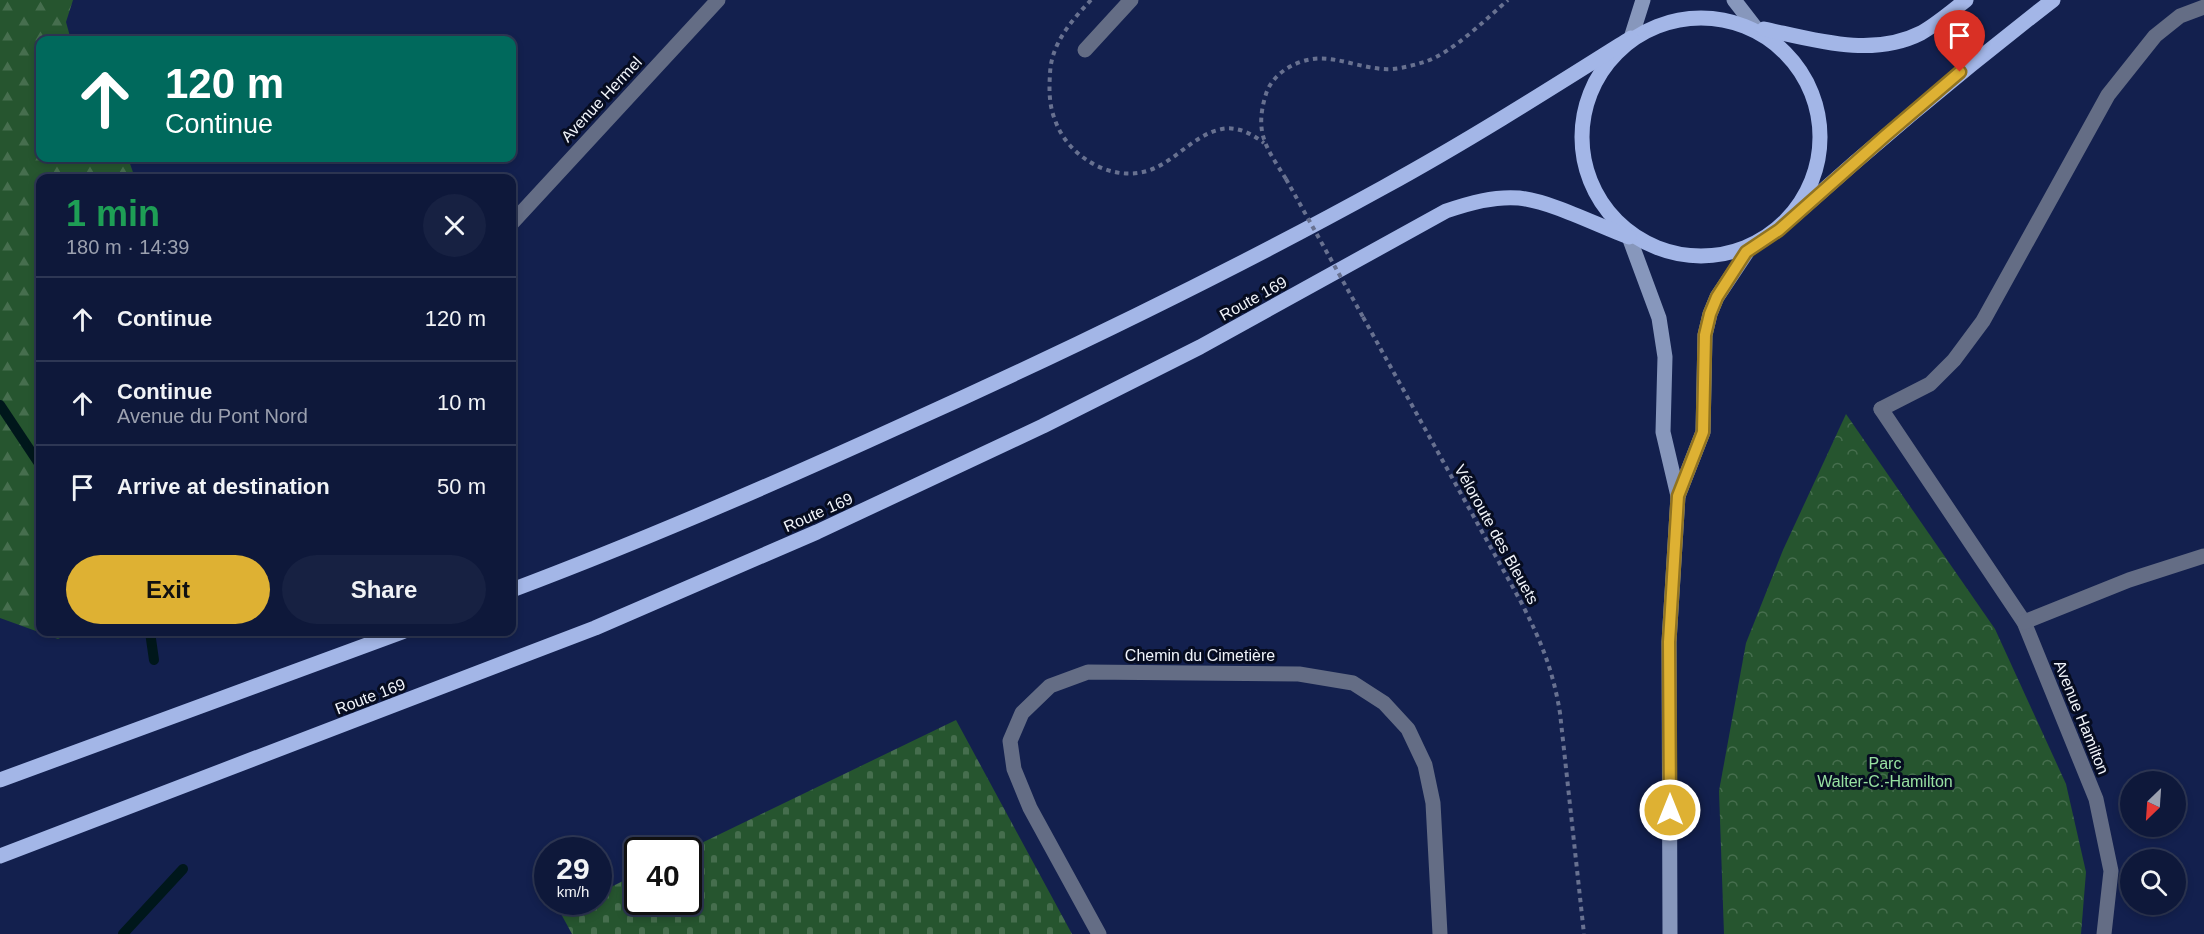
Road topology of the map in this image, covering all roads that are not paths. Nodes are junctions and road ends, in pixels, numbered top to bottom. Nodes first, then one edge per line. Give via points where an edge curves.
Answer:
1 (718, 0) edge
2 (1131, 0) edge
3 (1643, 0) edge
4 (1734, 0) edge
5 (1966, 0) edge
6 (2053, 0) edge
7 (2204, 7) edge
8 (1755, 27) junction
9 (1631, 38) junction
10 (1085, 50) dead end
11 (516, 219) edge
12 (1779, 230) junction
13 (1629, 237) junction
14 (1746, 252) junction
15 (1678, 496) junction
16 (2204, 556) edge
17 (516, 588) edge
18 (2024, 622) junction
19 (391, 636) edge
20 (0, 780) edge
21 (0, 856) edge
22 (1099, 934) edge
23 (1440, 934) edge
24 (1670, 934) edge
25 (2104, 934) edge

1 - 11 street, Avenue Hermel
2 - 10 street
3 - 9 street
4 - 8 street
5 - 8 main road via 1921,33 1876,47 1826,42
6 - 12 main road via 1960,72
7 - 18 street, Avenue Hamilton via 2180,16 2155,36 2108,95 1983,321 1954,360 1929,384 1881,409
8 - 9 main road via 1716,16 1675,18
8 - 12 main road via 1789,50 1810,80 1816,119 1814,156 1803,192
9 - 13 main road via 1608,64 1592,98 1584,131 1586,173 1604,209
9 - 17 main road via 1384,187 1176,296 796,474
12 - 14 main road
13 - 14 main road, Route 169 via 1668,254 1708,259
13 - 15 street via 1659,318 1665,357 1663,432
13 - 21 main road, Route 169 via 1519,198 1478,200 1446,211 1180,358 817,532 595,628
14 - 15 street via 1710,314 1705,335 1703,432
15 - 24 street via 1669,642
16 - 18 street via 2129,580
18 - 25 street, Avenue Hamilton via 2096,799 2111,871
19 - 20 main road
22 - 23 street, Chemin du Cimetière via 1030,808 1014,769 1010,741 1022,713 1050,686 1088,672 1299,674 1353,683 1384,703 1408,729 1425,765 1433,803

